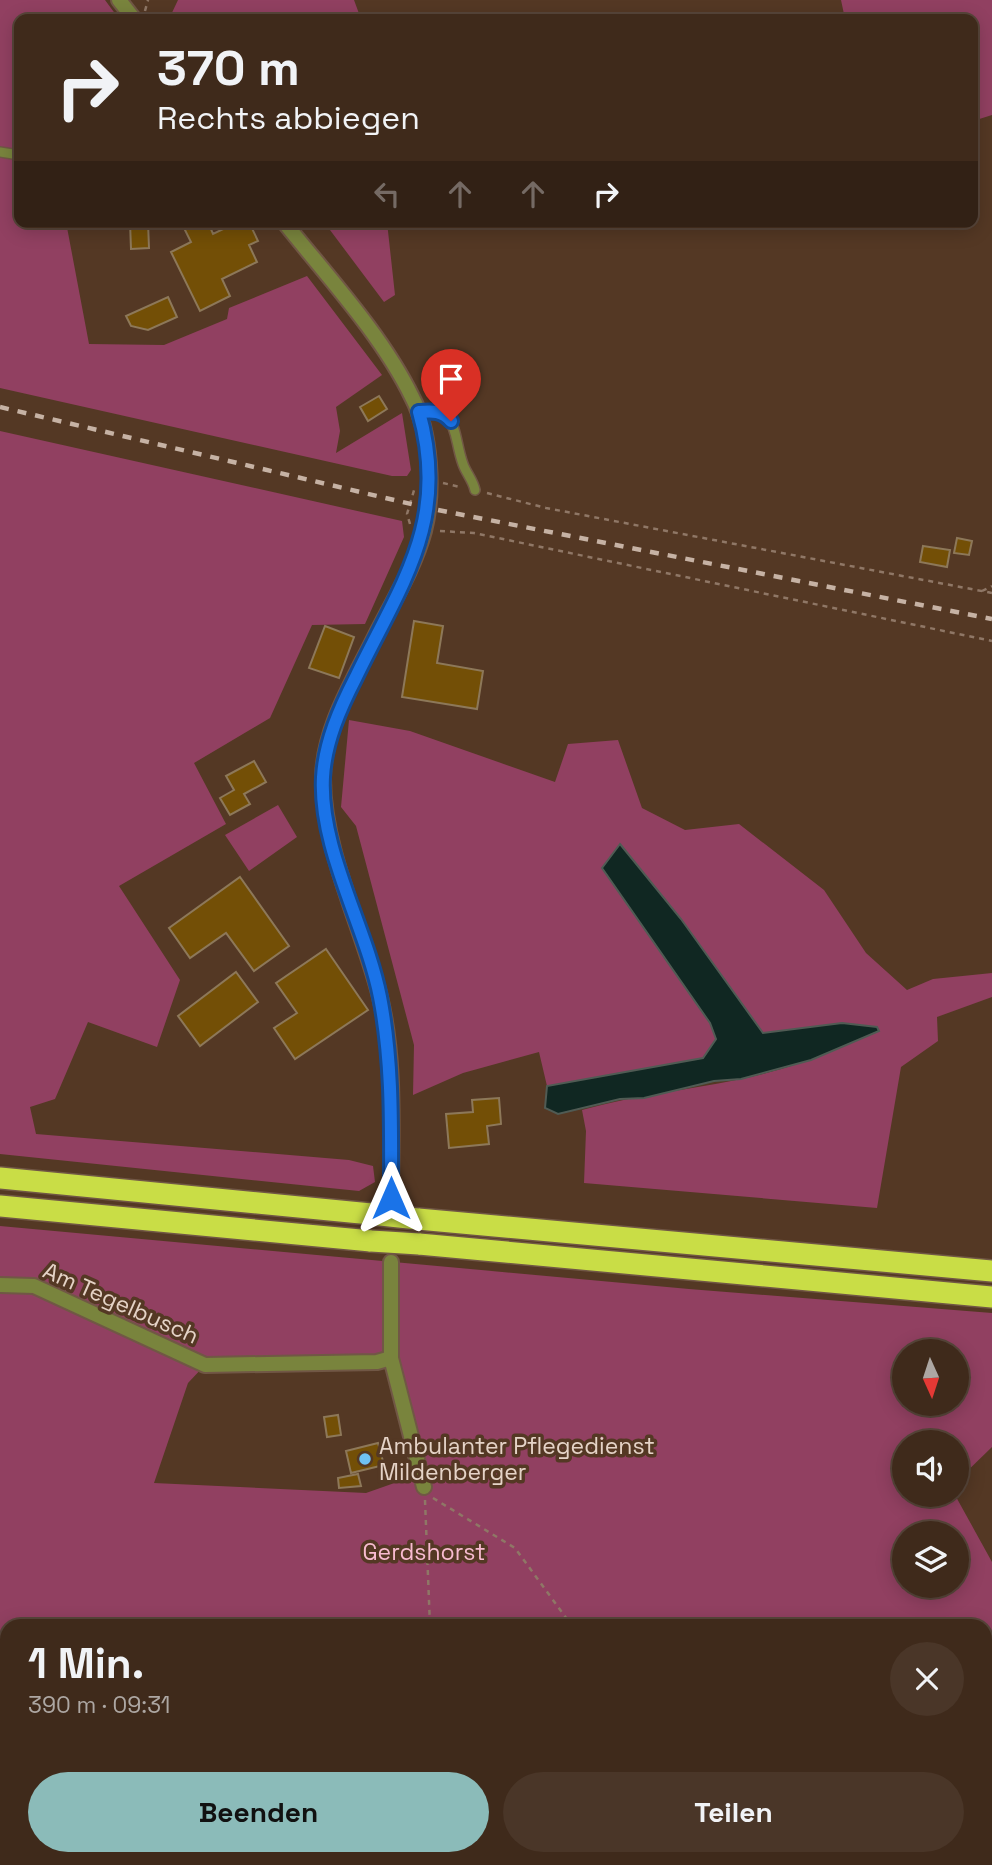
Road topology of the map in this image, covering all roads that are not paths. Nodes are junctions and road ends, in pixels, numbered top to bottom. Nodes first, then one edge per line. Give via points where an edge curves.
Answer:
1 (119, 0) edge
2 (130, 14) edge
3 (289, 228) edge
4 (419, 412) junction
5 (475, 490) road end
6 (0, 1178) edge
7 (391, 1198) dead end
8 (0, 1206) edge
9 (391, 1262) dead end
10 (992, 1270) edge
11 (0, 1285) edge
12 (992, 1297) edge
13 (391, 1358) junction
14 (424, 1490) road end

1 - 2 street
3 - 4 street via 380,347
4 - 5 lane via 435,411 451,421
4 - 7 street via 428,482 424,530 343,702 323,778 334,849 380,996 391,1083
6 - 10 highway, bridge
8 - 12 highway, bridge
9 - 13 street
11 - 13 street, Am Tegelbusch via 34,1286 205,1365
13 - 14 street

